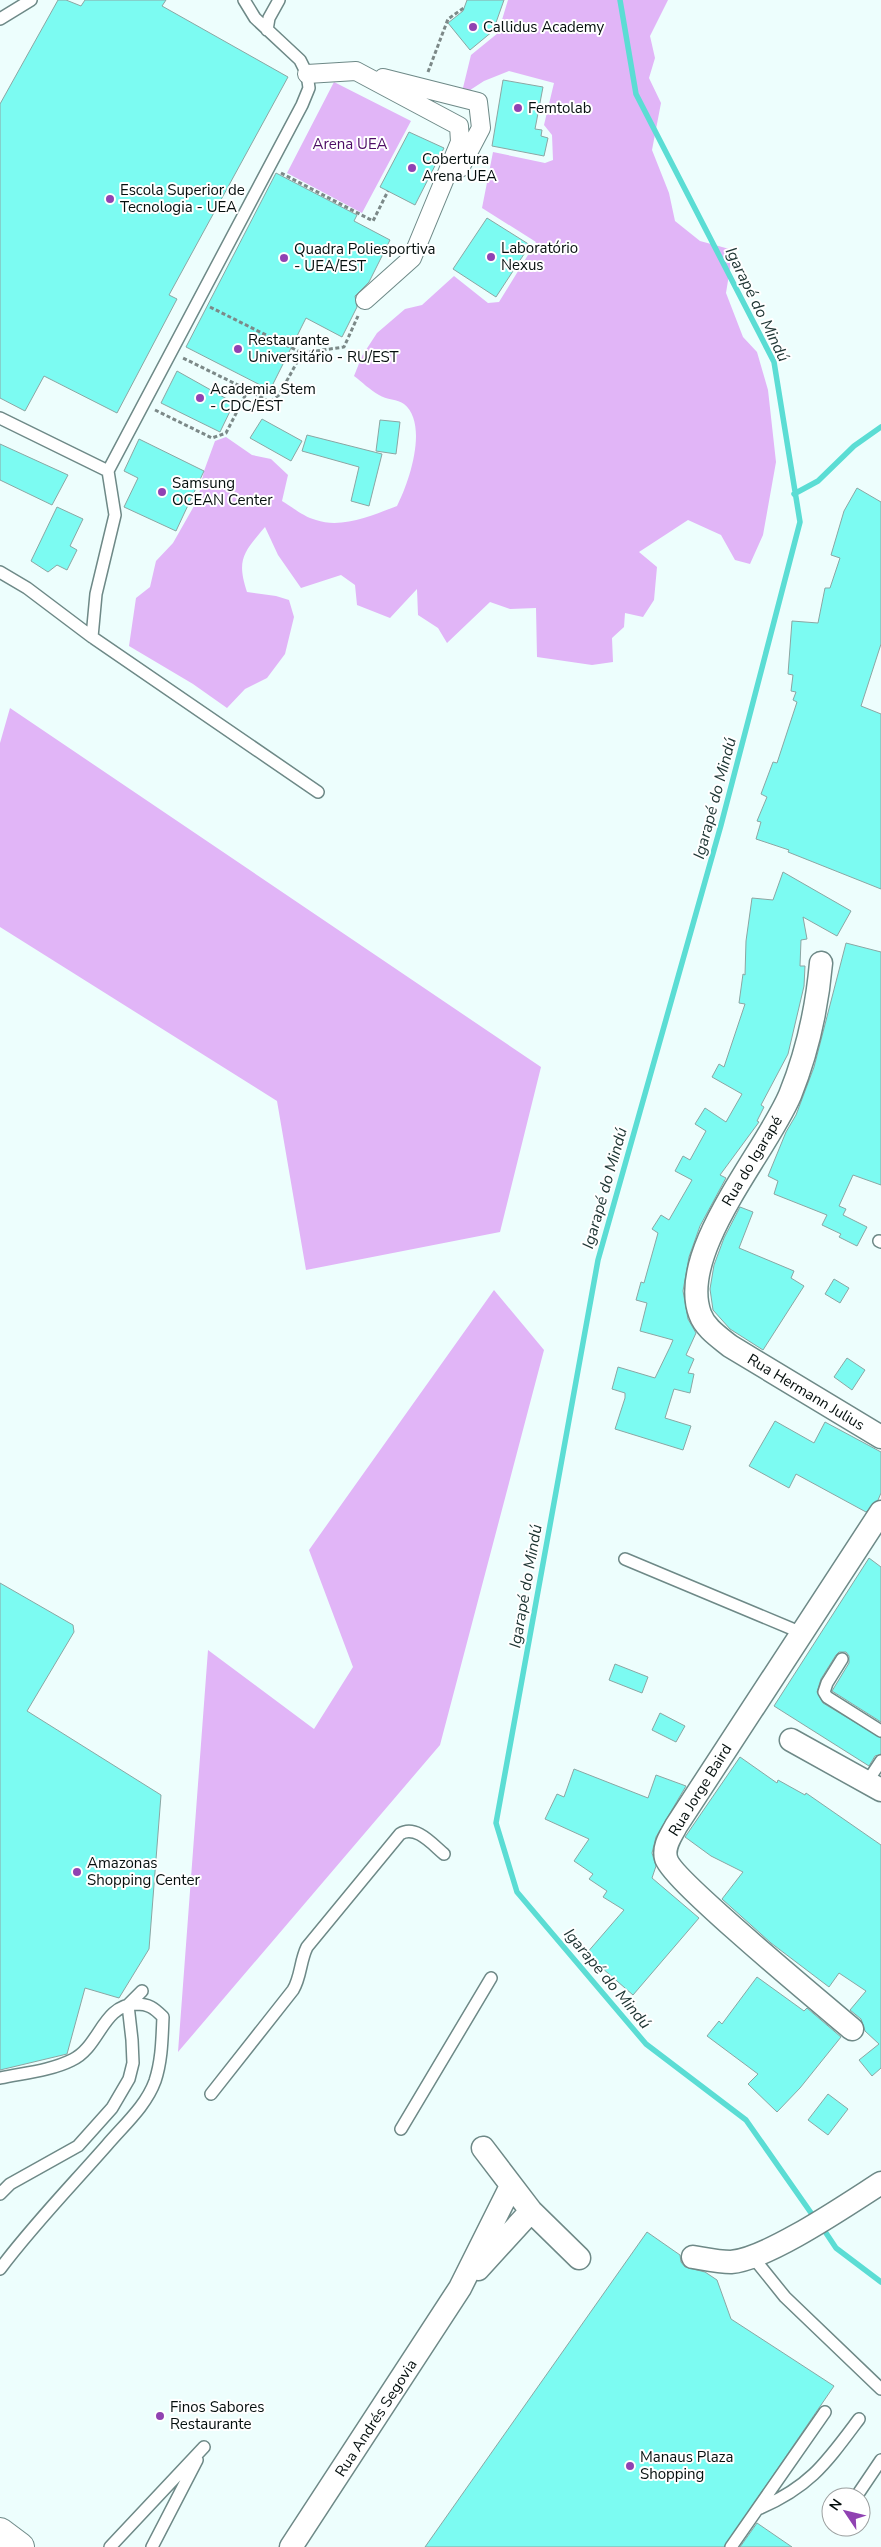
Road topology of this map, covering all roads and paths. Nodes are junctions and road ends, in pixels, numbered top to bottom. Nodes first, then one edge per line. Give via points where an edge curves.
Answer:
1 (31, 0) edge
2 (244, 0) edge
3 (280, 0) edge
4 (465, 8) dead end
5 (0, 19) edge
6 (267, 30) junction
7 (356, 70) junction
8 (308, 74) junction
9 (427, 74) dead end
10 (269, 167) junction
11 (388, 191) dead end
12 (412, 258) junction
13 (365, 300) joint
14 (199, 301) junction
15 (172, 352) junction
16 (302, 353) junction
17 (248, 390) junction
18 (144, 405) junction
19 (0, 418) edge
20 (108, 471) junction
21 (0, 572) edge
22 (92, 637) junction
23 (318, 792) dead end
24 (821, 963) dead end
25 (730, 1346) joint
26 (881, 1437) edge
27 (881, 1512) edge
28 (625, 1558) dead end
29 (802, 1634) junction
30 (842, 1659) dead end
31 (881, 1731) edge
32 (791, 1740) dead end
33 (881, 1761) edge
34 (874, 1786) edge
35 (444, 1854) dead end
36 (491, 1978) dead end
37 (142, 1991) dead end
38 (128, 2005) junction
39 (852, 2029) dead end
40 (0, 2078) edge
41 (211, 2094) dead end
42 (401, 2129) dead end
43 (483, 2148) dead end
44 (511, 2186) junction
45 (872, 2188) edge
46 (0, 2194) edge
47 (532, 2211) junction
48 (752, 2256) junction
49 (692, 2257) dead end
50 (579, 2258) dead end
51 (0, 2269) edge
52 (460, 2288) junction
53 (881, 2389) edge
54 (825, 2412) dead end
55 (859, 2419) dead end
56 (881, 2460) edge
57 (863, 2487) edge
58 (758, 2508) junction
59 (0, 2532) edge
60 (20, 2547) edge
61 (110, 2547) edge
62 (152, 2547) edge
63 (291, 2547) edge
64 (731, 2547) edge

1 - 5 lane
2 - 6 lane
3 - 6 lane
4 - 9 path via 448,19
6 - 8 lane via 300,60
7 - 8 street
7 - 12 street via 459,126 460,142
7 - 12 street via 478,102 481,128
8 - 10 lane via 309,88 302,105
10 - 11 path via 373,221
10 - 14 lane
12 - 13 street
13 - 16 path via 344,347
14 - 15 lane
14 - 16 path
15 - 17 path
15 - 18 lane
16 - 17 path via 279,396 270,402
17 - 18 path via 226,433 212,438
18 - 20 lane
19 - 20 lane
20 - 22 lane via 115,514 96,594
21 - 22 lane via 27,588
22 - 23 lane
24 - 25 street, Rua do Igarapé via 807,1049 790,1095 711,1233 698,1274 700,1314 711,1331
25 - 26 street, Rua Hermann Julius
27 - 29 street, Rua Jorge Baird
28 - 29 lane
29 - 39 street, Rua Jorge Baird via 676,1826 666,1844 665,1856 669,1867 695,1892
30 - 31 lane via 824,1692
32 - 34 street
33 - 34 lane
35 - 41 lane via 413,1830 400,1834 307,1947 292,1990
36 - 42 lane
37 - 38 lane
38 - 40 lane via 118,2008 87,2050 72,2060
38 - 46 lane via 132,2063 129,2079 112,2108 78,2146 10,2184
38 - 51 lane via 151,2006 163,2016 162,2048 155,2082 141,2106 25,2236
43 - 44 street
44 - 47 street
44 - 52 street, Rua Andrés Segovia
45 - 48 street via 774,2247
47 - 50 street
47 - 52 street, Rua Andrés Segovia
48 - 49 street via 731,2262
48 - 53 lane via 785,2296
52 - 63 street, Rua Andrés Segovia
54 - 58 lane
55 - 58 lane via 828,2461 808,2481 780,2499
56 - 57 lane
58 - 64 lane
59 - 60 main road
61 - 62 lane via 204,2447

